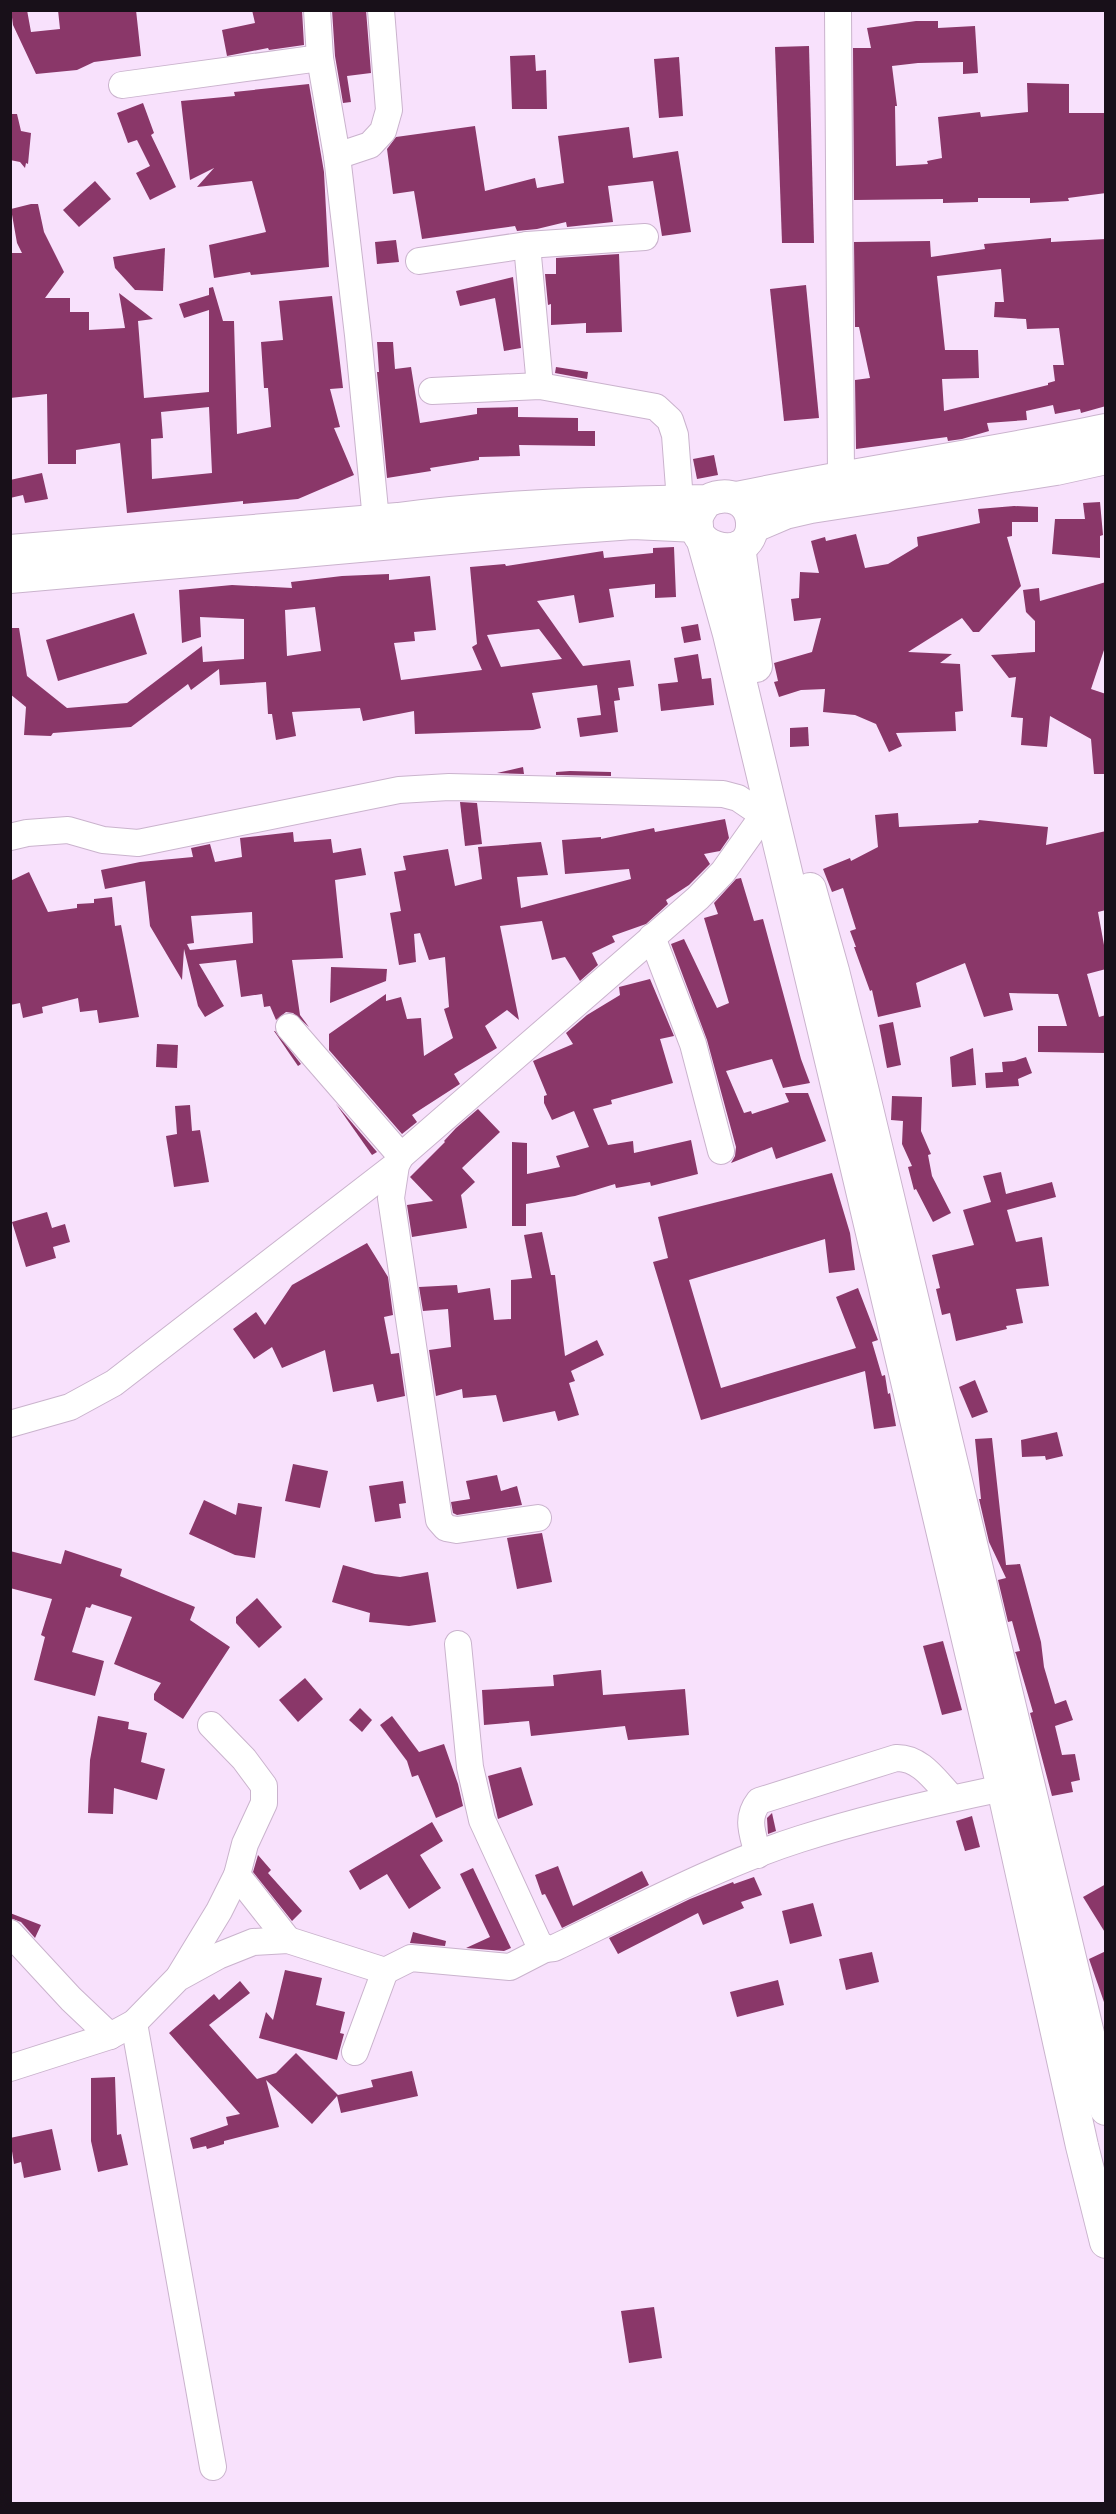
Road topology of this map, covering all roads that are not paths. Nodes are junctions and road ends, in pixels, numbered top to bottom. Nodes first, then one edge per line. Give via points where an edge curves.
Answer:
1 (317, 10) edge
2 (381, 10) edge
3 (838, 10) edge
4 (320, 58) junction
5 (122, 85) dead end
6 (337, 156) junction
7 (645, 237) dead end
8 (527, 245) junction
9 (419, 261) dead end
10 (540, 386) junction
11 (432, 391) dead end
12 (1106, 430) edge
13 (1106, 458) edge
14 (841, 477) junction
15 (705, 514) junction
16 (376, 520) junction
17 (745, 537) junction
18 (10, 551) edge
19 (10, 577) edge
20 (766, 810) junction
21 (10, 837) edge
22 (652, 937) junction
23 (289, 1027) dead end
24 (721, 1151) dead end
25 (398, 1161) junction
26 (10, 1424) edge
27 (932, 1441) junction
28 (538, 1518) dead end
29 (458, 1644) dead end
30 (211, 1725) dead end
31 (1004, 1788) junction
32 (952, 1798) junction
33 (758, 1855) junction
34 (237, 1875) junction
35 (10, 1933) edge
36 (288, 1940) junction
37 (545, 1949) junction
38 (385, 1971) junction
39 (178, 1978) junction
40 (134, 2023) junction
41 (110, 2036) junction
42 (355, 2052) dead end
43 (10, 2068) edge
44 (1106, 2109) edge
45 (1106, 2242) edge
46 (213, 2467) dead end

1 - 4 street
2 - 6 street via 389,110 383,131 370,145
3 - 14 street
4 - 5 street
4 - 6 street
6 - 16 street
7 - 8 street
8 - 9 street
8 - 10 street
10 - 11 street
10 - 15 street via 656,407 670,420
12 - 14 main road
13 - 17 main road via 811,507 785,513
14 - 15 main road
15 - 16 main road via 583,502
15 - 17 main road via 714,549 727,551
15 - 17 main road via 746,506 752,516
15 - 19 main road
15 - 20 main road
16 - 18 main road
17 - 27 main road via 769,748 833,971
20 - 21 street via 723,795 449,787 399,790 138,843 103,840 68,830
20 - 22 street via 723,872
20 - 27 main road
22 - 24 street via 693,1044
22 - 25 street
23 - 25 street
25 - 26 street via 114,1383 70,1407
25 - 28 street via 391,1198 439,1520 446,1528 457,1530
27 - 31 main road
27 - 44 main road
29 - 37 street via 470,1767 482,1821 538,1942
30 - 34 street via 264,1786 264,1803 245,1844
31 - 32 street
31 - 45 main road
32 - 33 street via 800,1839
32 - 33 street via 920,1764 909,1757 896,1758 759,1801 751,1811 750,1823
33 - 37 street
34 - 36 street
34 - 39 street
35 - 41 street
36 - 38 street
36 - 39 street via 253,1942
37 - 38 street via 510,1967 411,1958
38 - 42 street
39 - 40 street
40 - 41 street
40 - 46 street
41 - 43 street

